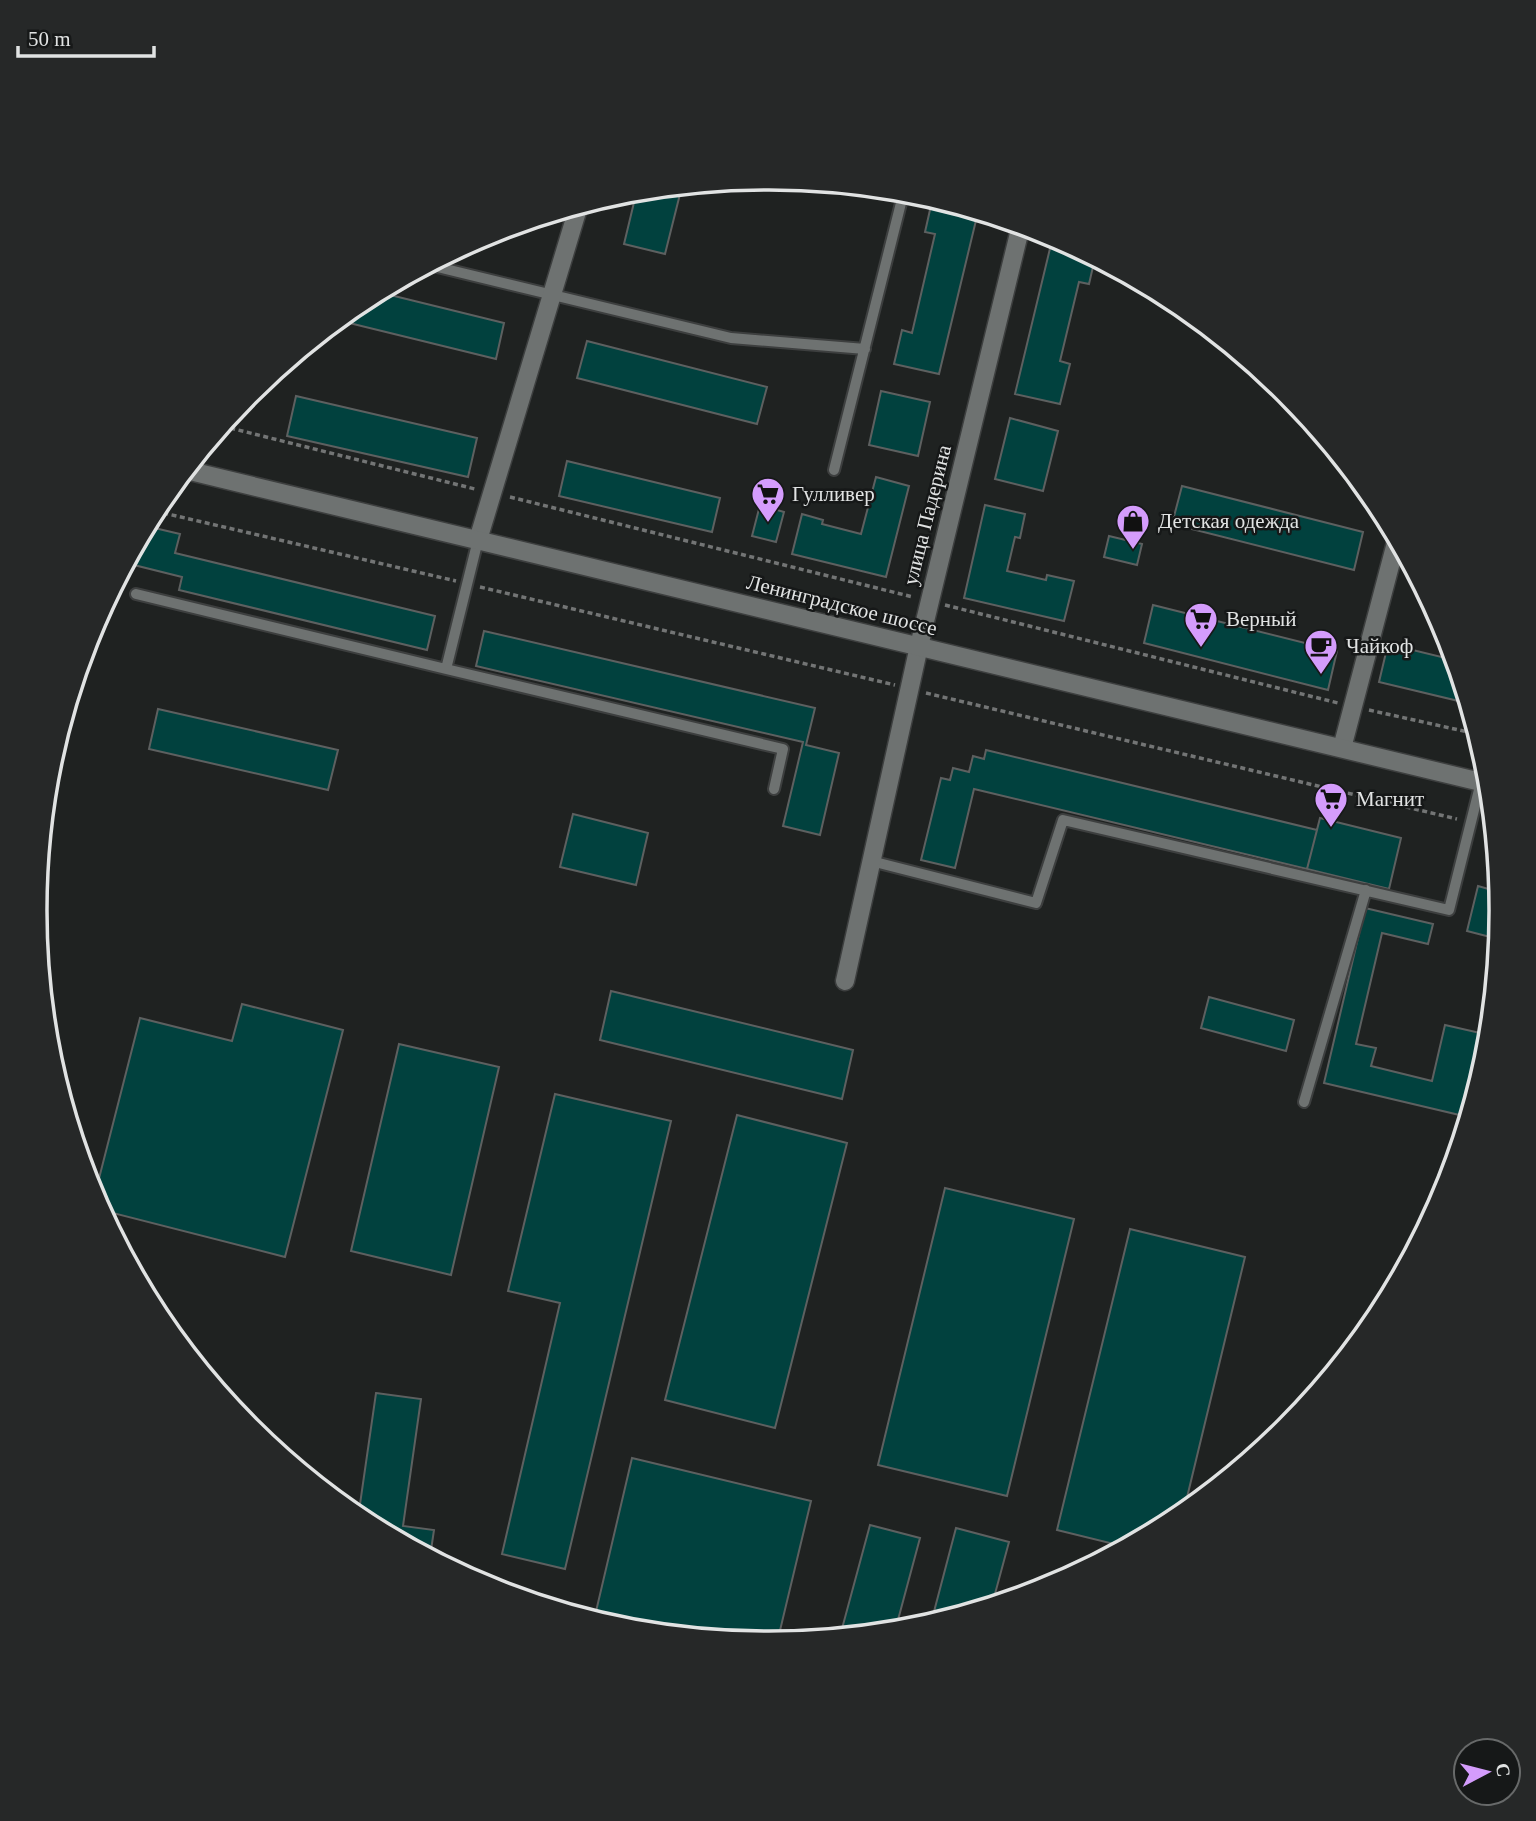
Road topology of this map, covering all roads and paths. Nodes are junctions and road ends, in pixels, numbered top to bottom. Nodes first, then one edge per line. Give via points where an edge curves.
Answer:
1 (901, 203) edge
2 (576, 216) edge
3 (1019, 235) edge
4 (441, 268) edge
5 (552, 296) junction
6 (864, 349) junction
7 (232, 429) edge
8 (834, 470) dead end
9 (196, 472) edge
10 (493, 493) junction
11 (167, 514) edge
12 (478, 540) junction
13 (1393, 551) edge
14 (467, 583) junction
15 (136, 594) dead end
16 (930, 601) junction
17 (919, 646) junction
18 (446, 669) junction
19 (909, 689) junction
20 (1352, 706) junction
21 (1466, 731) edge
22 (1342, 748) junction
23 (1477, 781) edge
24 (774, 789) dead end
25 (1480, 796) edge
26 (1469, 822) junction
27 (871, 861) junction
28 (1366, 890) junction
29 (845, 981) dead end
30 (1304, 1102) dead end

1 - 6 lane
2 - 5 street
3 - 16 street, улица Падерина
4 - 5 lane
5 - 6 lane via 731,338
5 - 10 street
6 - 8 lane
7 - 10 path
9 - 12 street, Ленинградское шоссе
10 - 12 street
10 - 16 path
11 - 14 path
12 - 14 lane
12 - 17 street, Ленинградское шоссе
13 - 20 street
14 - 18 lane
14 - 19 path
15 - 18 lane
16 - 17 street, улица Падерина
16 - 20 path
17 - 19 street, улица Падерина
17 - 22 street, Ленинградское шоссе
18 - 24 lane via 783,749
19 - 26 path
19 - 27 street, улица Падерина
20 - 21 path
20 - 22 street
22 - 23 street, Ленинградское шоссе
25 - 26 lane
26 - 28 lane via 1449,910
27 - 28 lane via 1037,904 1063,820
27 - 29 street, улица Падерина
28 - 30 lane

